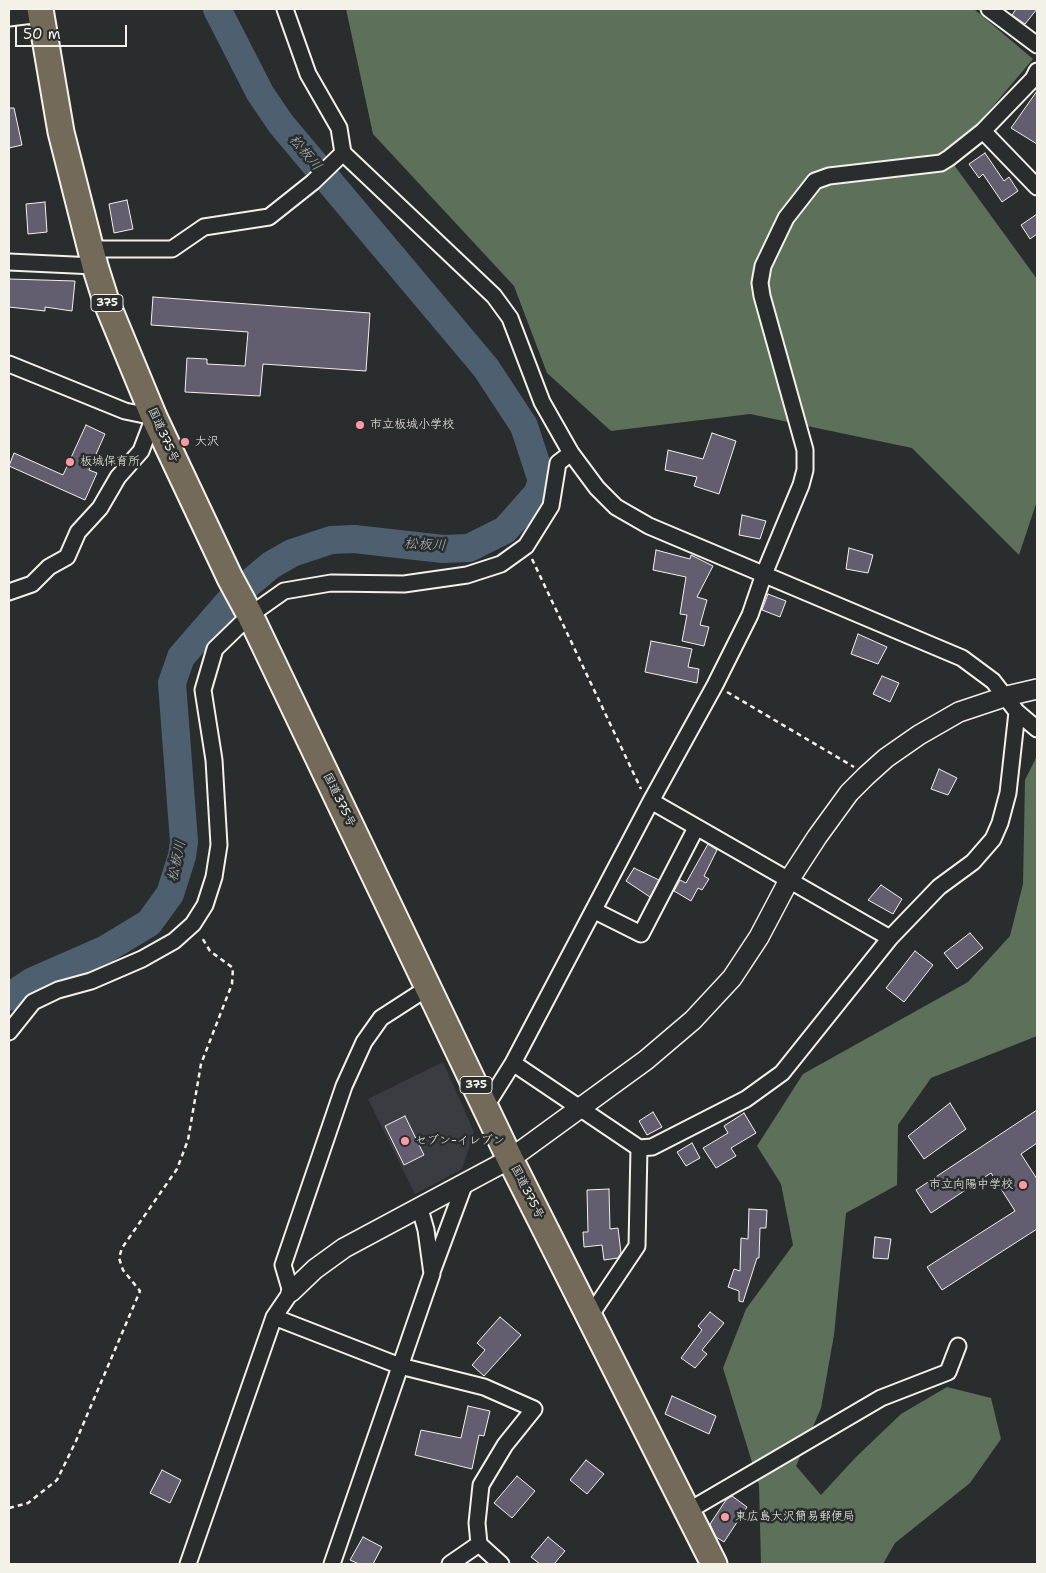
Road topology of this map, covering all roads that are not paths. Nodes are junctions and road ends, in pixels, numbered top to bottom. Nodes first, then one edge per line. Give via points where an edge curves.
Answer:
1 (285, 9) edge
2 (989, 9) edge
3 (40, 11) edge
4 (9, 18) edge
5 (1037, 45) edge
6 (1037, 71) edge
7 (983, 131) junction
8 (338, 157) junction
9 (1037, 187) edge
10 (93, 257) junction
11 (9, 262) edge
12 (9, 364) edge
13 (154, 417) junction
14 (572, 453) junction
15 (764, 574) junction
16 (9, 592) edge
17 (247, 609) junction
18 (1037, 689) edge
19 (1007, 696) junction
20 (1017, 712) junction
21 (1037, 728) edge
22 (651, 801) junction
23 (696, 828) junction
24 (789, 880) junction
25 (595, 911) junction
26 (890, 938) junction
27 (429, 987) junction
28 (9, 1032) edge
29 (513, 1063) junction
30 (486, 1106) junction
31 (577, 1108) junction
32 (640, 1148) junction
33 (510, 1159) junction
34 (465, 1183) junction
35 (420, 1209) junction
36 (432, 1274) junction
37 (291, 1292) junction
38 (590, 1316) junction
39 (274, 1317) junction
40 (958, 1346) dead end
41 (400, 1366) junction
42 (688, 1512) junction
43 (479, 1544) junction
44 (188, 1564) edge
45 (332, 1564) edge
46 (450, 1564) edge
47 (501, 1564) edge
48 (714, 1564) edge

1 - 8 street via 308,74 339,128
2 - 5 street
3 - 4 street
3 - 10 highway, 国道375号 / 375 via 61,132
6 - 7 street via 1034,79
7 - 9 street
7 - 15 street via 941,163 829,176 815,181 786,218 763,266 760,283 805,450 803,477
8 - 10 street via 314,182 269,217 204,227 172,249
8 - 14 street via 494,296 510,318 542,402
10 - 11 street
10 - 13 highway, 国道375号 / 375 via 106,301
12 - 13 street via 126,411
13 - 16 street via 141,451 118,477 100,508 78,532 67,558 49,566 32,584
13 - 17 highway, 国道375号 / 375
14 - 15 street via 597,488 616,507 649,526
14 - 17 street via 558,464 551,506 526,546 501,564 467,575 404,584 331,584 284,591
15 - 19 street via 962,658
15 - 22 street via 750,615
17 - 27 highway, 国道375号 / 375
17 - 28 street via 215,649 203,690 214,760 219,845 205,905 193,924 174,941 142,959 33,1002
18 - 19 street
19 - 20 street
19 - 24 street via 959,712 886,758 849,793
20 - 21 street
20 - 26 street via 1008,793 993,839 973,862 939,887
22 - 23 street
22 - 25 street
23 - 24 street
23 - 25 street via 641,934
24 - 26 street
24 - 31 street via 760,937 732,978 693,1020 646,1060
25 - 29 street
26 - 32 street via 782,1073 746,1098 652,1147
27 - 30 highway, 国道375号 / 375
27 - 37 street via 381,1018 364,1042 344,1086 283,1265
29 - 30 street
29 - 31 street
30 - 33 highway, 国道375号 / 375
31 - 32 street
31 - 33 street
32 - 38 street via 637,1246
33 - 34 street
33 - 38 highway, 国道375号 / 375
34 - 35 street
34 - 36 street
35 - 36 street
35 - 37 street via 381,1226 344,1248 315,1268
36 - 41 street
37 - 39 street
38 - 42 highway, 国道375号 / 375
39 - 41 street
39 - 44 street
40 - 42 street via 948,1372 881,1398
41 - 43 street via 484,1387 534,1409 505,1445 481,1484 477,1523
41 - 45 street
42 - 48 highway, 国道375号 / 375
43 - 46 street
43 - 47 street

